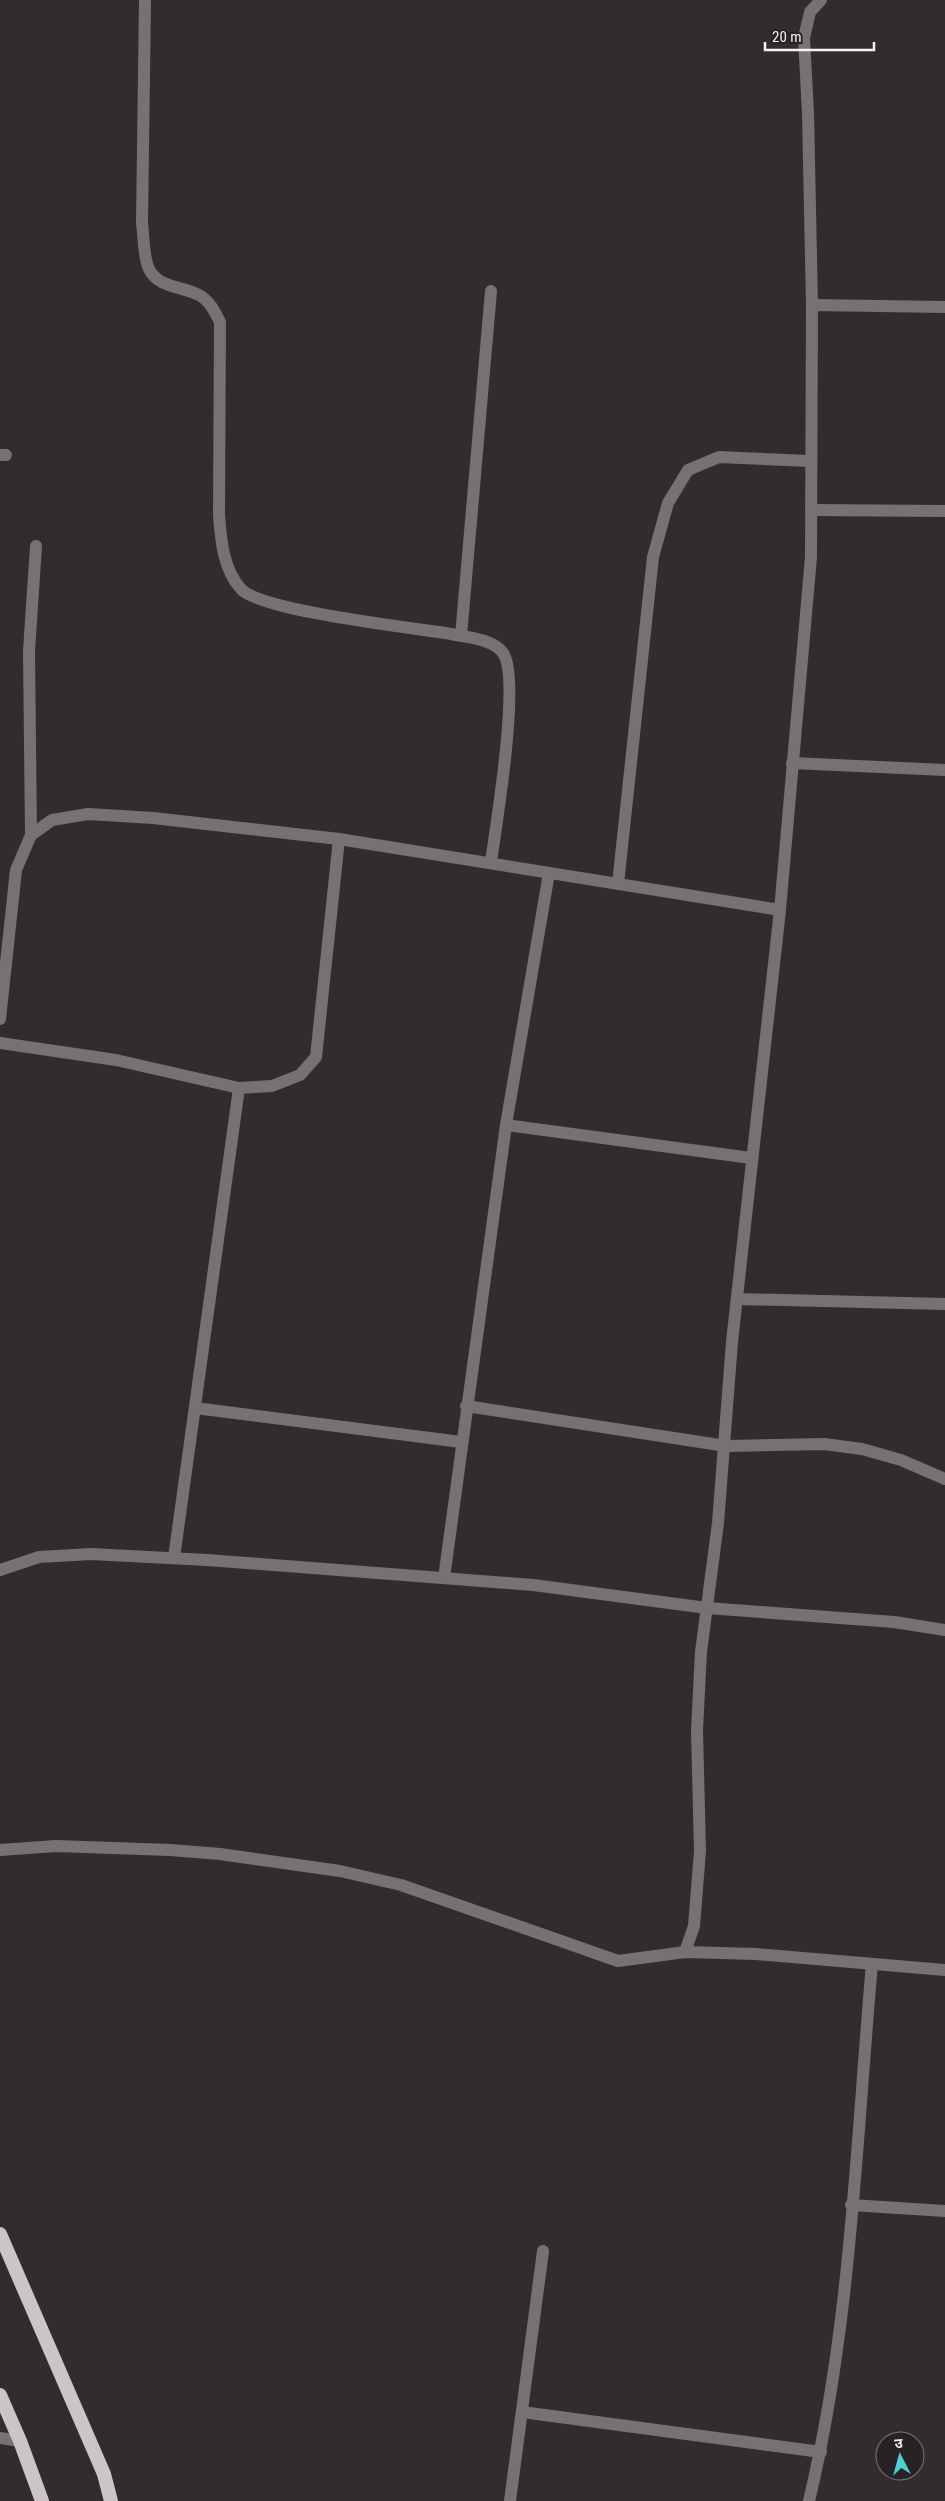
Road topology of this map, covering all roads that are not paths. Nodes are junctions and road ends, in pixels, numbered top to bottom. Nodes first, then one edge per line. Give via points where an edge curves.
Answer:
1 (145, 0) edge
2 (820, 0) edge
3 (491, 291) dead end
4 (812, 306) junction
5 (945, 307) edge
6 (810, 461) junction
7 (810, 510) junction
8 (945, 511) edge
9 (36, 546) dead end
10 (461, 636) junction
11 (792, 763) junction
12 (945, 770) edge
13 (31, 835) junction
14 (339, 839) junction
15 (491, 862) junction
16 (549, 873) junction
17 (618, 884) junction
18 (780, 910) junction
19 (0, 1019) edge
20 (0, 1044) edge
21 (239, 1088) junction
22 (506, 1125) junction
23 (751, 1158) junction
24 (737, 1299) junction
25 (945, 1304) edge
26 (466, 1406) junction
27 (195, 1408) junction
28 (461, 1442) junction
29 (726, 1446) junction
30 (945, 1479) edge
31 (174, 1558) junction
32 (0, 1570) edge
33 (444, 1578) junction
34 (707, 1608) junction
35 (945, 1630) edge
36 (0, 1850) edge
37 (686, 1952) junction
38 (872, 1964) junction
39 (945, 1970) edge
40 (851, 2205) junction
41 (945, 2211) edge
42 (0, 2234) edge
43 (543, 2251) dead end
44 (0, 2394) edge
45 (522, 2412) junction
46 (0, 2438) edge
47 (20, 2441) junction
48 (821, 2452) junction
49 (42, 2501) edge
50 (111, 2501) edge
51 (510, 2501) edge
52 (809, 2501) edge

1 - 10 street via 142,223 145,248 149,269 161,283 200,296 213,307 220,322 219,515 222,546 229,570 242,590 260,600 296,610
2 - 4 street via 810,12 804,38
3 - 10 street
4 - 5 street
4 - 6 street
6 - 7 street
6 - 17 street via 719,457 688,470 668,504 653,557
7 - 8 street
7 - 11 street via 810,557
9 - 13 street via 28,651
10 - 15 street via 490,643 502,653 509,670 510,699
11 - 12 street
11 - 18 street
13 - 14 street via 52,820 88,814
13 - 19 street via 16,870
14 - 15 street
14 - 21 street via 316,1057 300,1075 272,1086
15 - 16 street
16 - 17 street
16 - 22 street
17 - 18 street
18 - 23 street
20 - 21 street via 116,1060
21 - 27 street
22 - 23 street
22 - 26 street
23 - 24 street
24 - 25 street
24 - 29 street
26 - 28 street
26 - 29 street
27 - 28 street
27 - 31 street
28 - 33 street
29 - 30 street via 824,1444 862,1449 901,1460
29 - 34 street
31 - 32 street via 91,1554 39,1557
31 - 33 street
33 - 34 street via 533,1585
34 - 35 street via 894,1622
34 - 37 street via 701,1652 698,1730 700,1851 694,1926
36 - 37 street via 56,1846 220,1854 340,1872 401,1885 618,1961
37 - 38 street via 756,1954
38 - 39 street
38 - 40 street
40 - 41 street
40 - 48 street via 834,2368
42 - 50 highway via 104,2474
43 - 45 street
44 - 47 highway
45 - 48 street
45 - 51 street
46 - 47 street
47 - 49 highway
48 - 52 street

